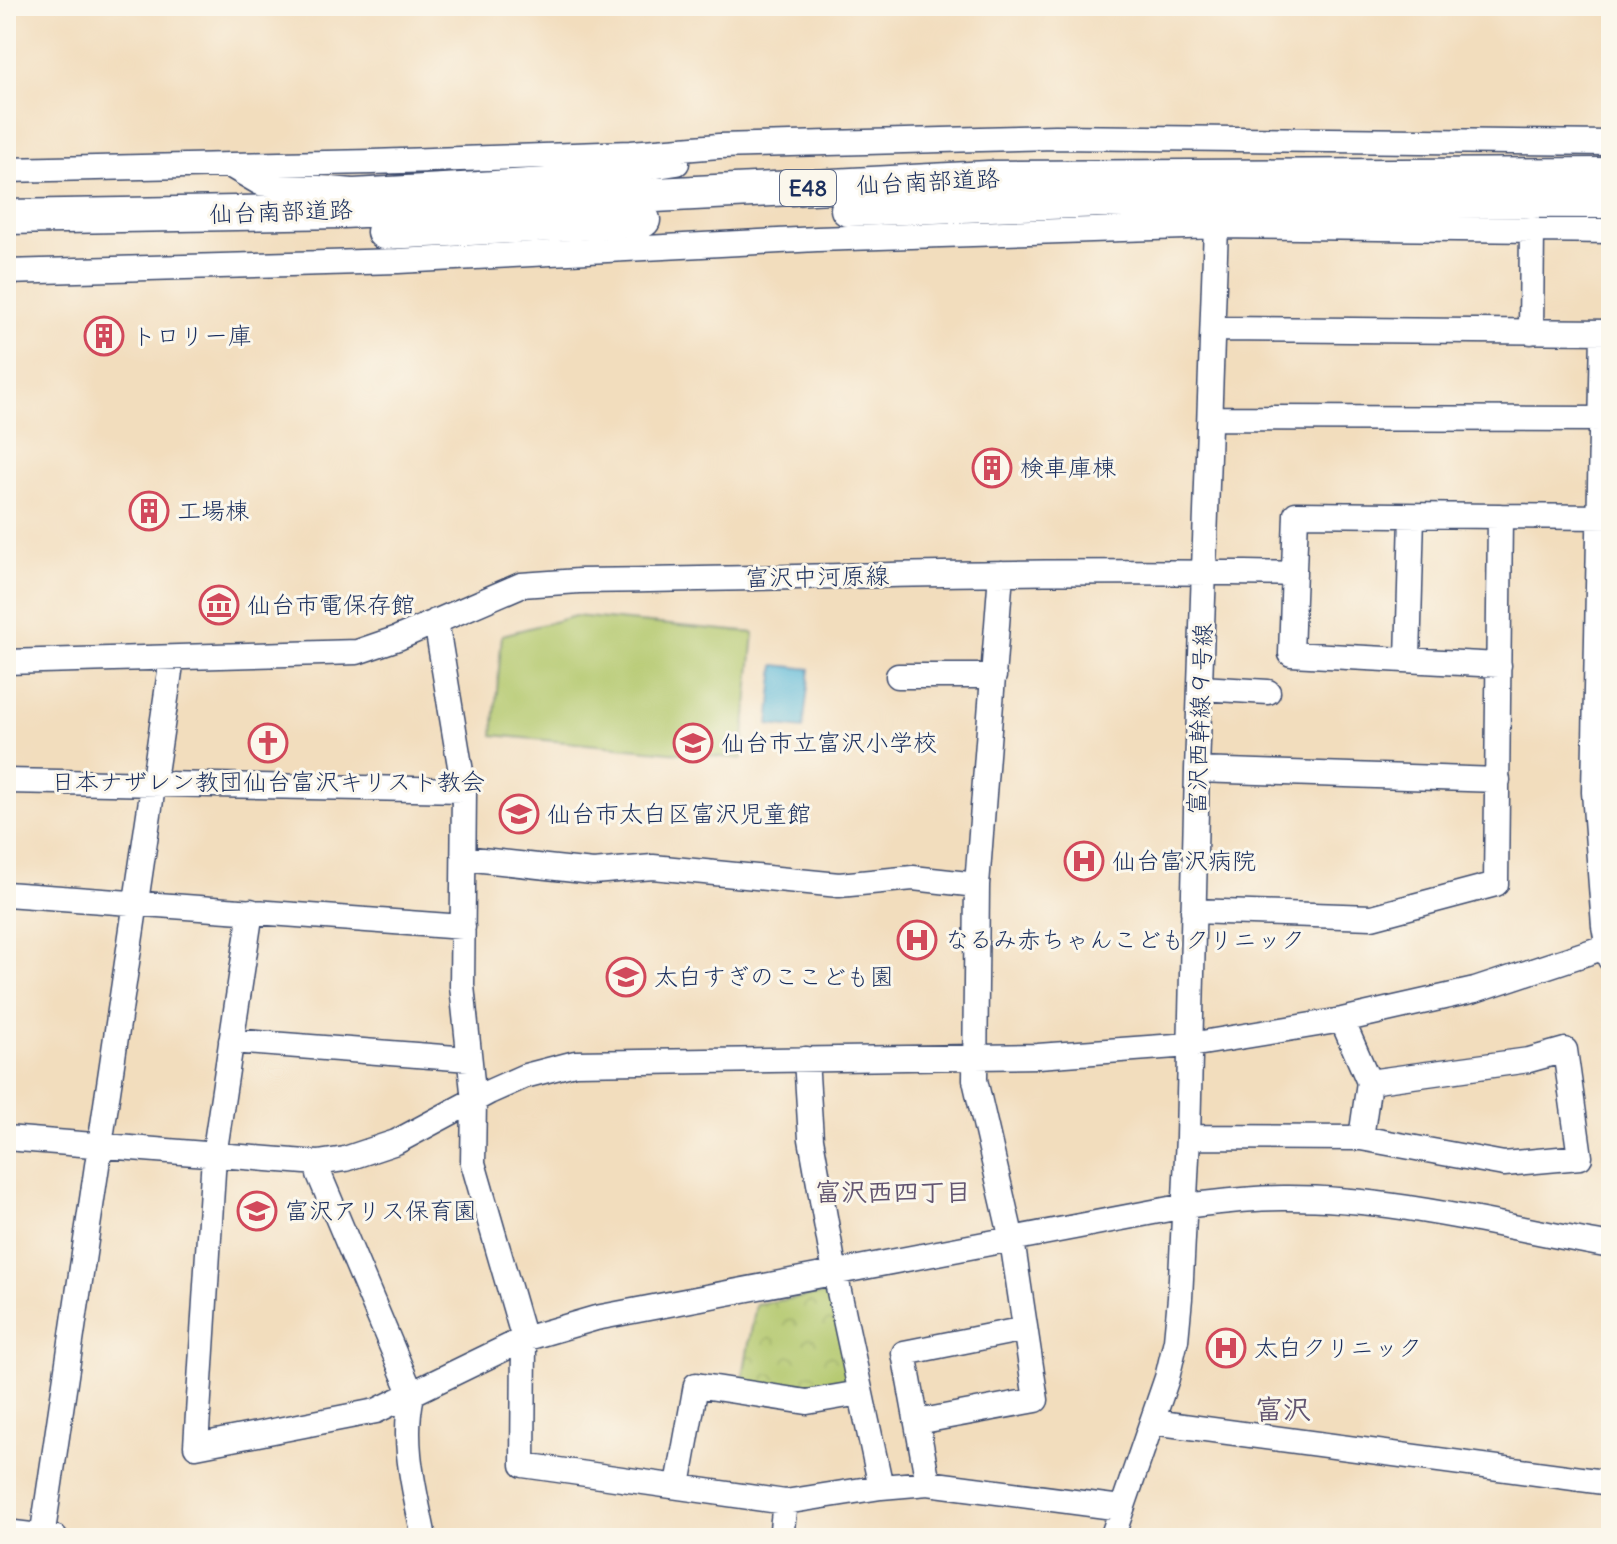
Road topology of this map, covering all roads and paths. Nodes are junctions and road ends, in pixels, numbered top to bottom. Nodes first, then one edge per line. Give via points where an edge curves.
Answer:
1 (1611, 143) edge
2 (704, 147) junction
3 (229, 165) junction
4 (6, 170) edge
5 (1611, 175) edge
6 (1611, 201) edge
7 (6, 217) edge
8 (1216, 226) junction
9 (1532, 229) junction
10 (1611, 231) edge
11 (6, 240) edge
12 (6, 272) edge
13 (1213, 329) junction
14 (1531, 332) junction
15 (1607, 332) edge
16 (1211, 418) junction
17 (1606, 419) edge
18 (1412, 516) junction
19 (1500, 516) junction
20 (1605, 517) edge
21 (1206, 572) junction
22 (1001, 573) junction
23 (1294, 574) junction
24 (436, 621) junction
25 (172, 658) junction
26 (1408, 659) junction
27 (6, 662) edge
28 (1499, 665) junction
29 (898, 676) dead end
30 (994, 676) junction
31 (1201, 688) junction
32 (1268, 692) dead end
33 (1197, 770) junction
34 (1498, 780) junction
35 (6, 781) edge
36 (155, 783) junction
37 (464, 790) junction
38 (1602, 792) edge
39 (464, 858) junction
40 (977, 885) junction
41 (6, 894) edge
42 (138, 903) junction
43 (251, 911) junction
44 (1193, 911) junction
45 (463, 927) junction
46 (1610, 951) edge
47 (1342, 1020) junction
48 (231, 1041) junction
49 (1190, 1045) junction
50 (974, 1056) junction
51 (469, 1059) junction
52 (806, 1059) junction
53 (1369, 1082) junction
54 (474, 1101) junction
55 (1188, 1137) junction
56 (6, 1138) edge
57 (1361, 1138) junction
58 (101, 1147) junction
59 (214, 1156) junction
60 (318, 1163) junction
61 (1185, 1206) junction
62 (1012, 1240) junction
63 (1611, 1246) edge
64 (835, 1273) junction
65 (1025, 1329) junction
66 (524, 1339) junction
67 (860, 1393) junction
68 (412, 1395) junction
69 (917, 1422) junction
70 (1153, 1422) junction
71 (928, 1483) junction
72 (1611, 1483) edge
73 (678, 1485) junction
74 (881, 1487) junction
75 (785, 1502) junction
76 (1121, 1508) junction
77 (6, 1532) edge
78 (47, 1537) edge
79 (424, 1538) edge
80 (781, 1538) edge
81 (1112, 1538) edge

1 - 2 street via 1055,137
2 - 3 street
2 - 3 street via 693,159 669,165 480,187 353,191 260,183
3 - 4 street
5 - 7 highway, 仙台南部道路 / E48 via 989,178 343,211
6 - 11 highway, 仙台南部道路 / E48 via 1103,200 486,229
8 - 9 street
8 - 12 street via 482,249 398,261
8 - 13 street, 富沢西幹線９号線
9 - 10 street
9 - 14 street
13 - 14 street
13 - 16 street, 富沢西幹線９号線
14 - 15 street
15 - 17 street
16 - 17 street
16 - 21 street, 富沢西幹線９号線
17 - 20 street
18 - 19 street
18 - 23 street via 1296,514
18 - 26 street
19 - 20 street
19 - 28 street
20 - 38 street
21 - 22 street, 富沢中河原線
21 - 23 street, 富沢中河原線
21 - 31 street, 富沢西幹線９号線
22 - 24 street, 富沢中河原線 via 521,585
22 - 30 street
23 - 26 street via 1291,654
24 - 25 street, 富沢中河原線 via 357,652
24 - 37 street
25 - 27 street, 富沢中河原線
25 - 36 street
26 - 28 street
28 - 34 street
29 - 30 street
30 - 40 street
31 - 32 street
31 - 33 street, 富沢西幹線９号線
33 - 34 street
33 - 44 street, 富沢西幹線９号線
34 - 44 street via 1496,884 1372,917
35 - 36 street
36 - 37 street
36 - 42 street
37 - 39 street
38 - 46 street via 1604,926
39 - 40 street via 593,872 653,867 839,885 913,878
39 - 45 street
40 - 50 street
41 - 42 street
42 - 43 street
42 - 58 street
43 - 45 street
43 - 48 street
44 - 49 street, 富沢西幹線９号線
45 - 51 street
46 - 47 street via 1475,990
47 - 49 street
47 - 53 street
48 - 51 street
48 - 59 street
49 - 50 street
49 - 55 street, 富沢西幹線９号線
50 - 52 street
50 - 62 street
51 - 54 street
52 - 54 street via 575,1063 525,1076
52 - 64 street via 811,1139
53 - 57 street
53 - 57 street via 1529,1060 1565,1050 1580,1157 1504,1164
54 - 60 street via 396,1142
54 - 66 street via 473,1163
55 - 57 street
55 - 61 street, 富沢西幹線９号線
56 - 58 street
58 - 59 street
58 - 78 street
59 - 60 street
59 - 68 street via 196,1446 376,1411
60 - 68 street
61 - 62 street
61 - 63 street via 1282,1198 1341,1200
61 - 70 street, 富沢西幹線９号線 via 1176,1340
62 - 64 street
62 - 65 street
64 - 66 street via 596,1318
64 - 67 street
65 - 69 street via 1036,1400
65 - 69 street via 904,1353
66 - 68 street
66 - 73 street via 523,1465
67 - 73 street via 807,1402 696,1385
67 - 74 street
68 - 79 street via 407,1446
69 - 71 street
70 - 72 street
70 - 76 street, 富沢西幹線９号線
71 - 74 street
71 - 76 street
73 - 75 street
74 - 75 street
75 - 80 street
76 - 81 street, 富沢西幹線９号線
77 - 78 street

